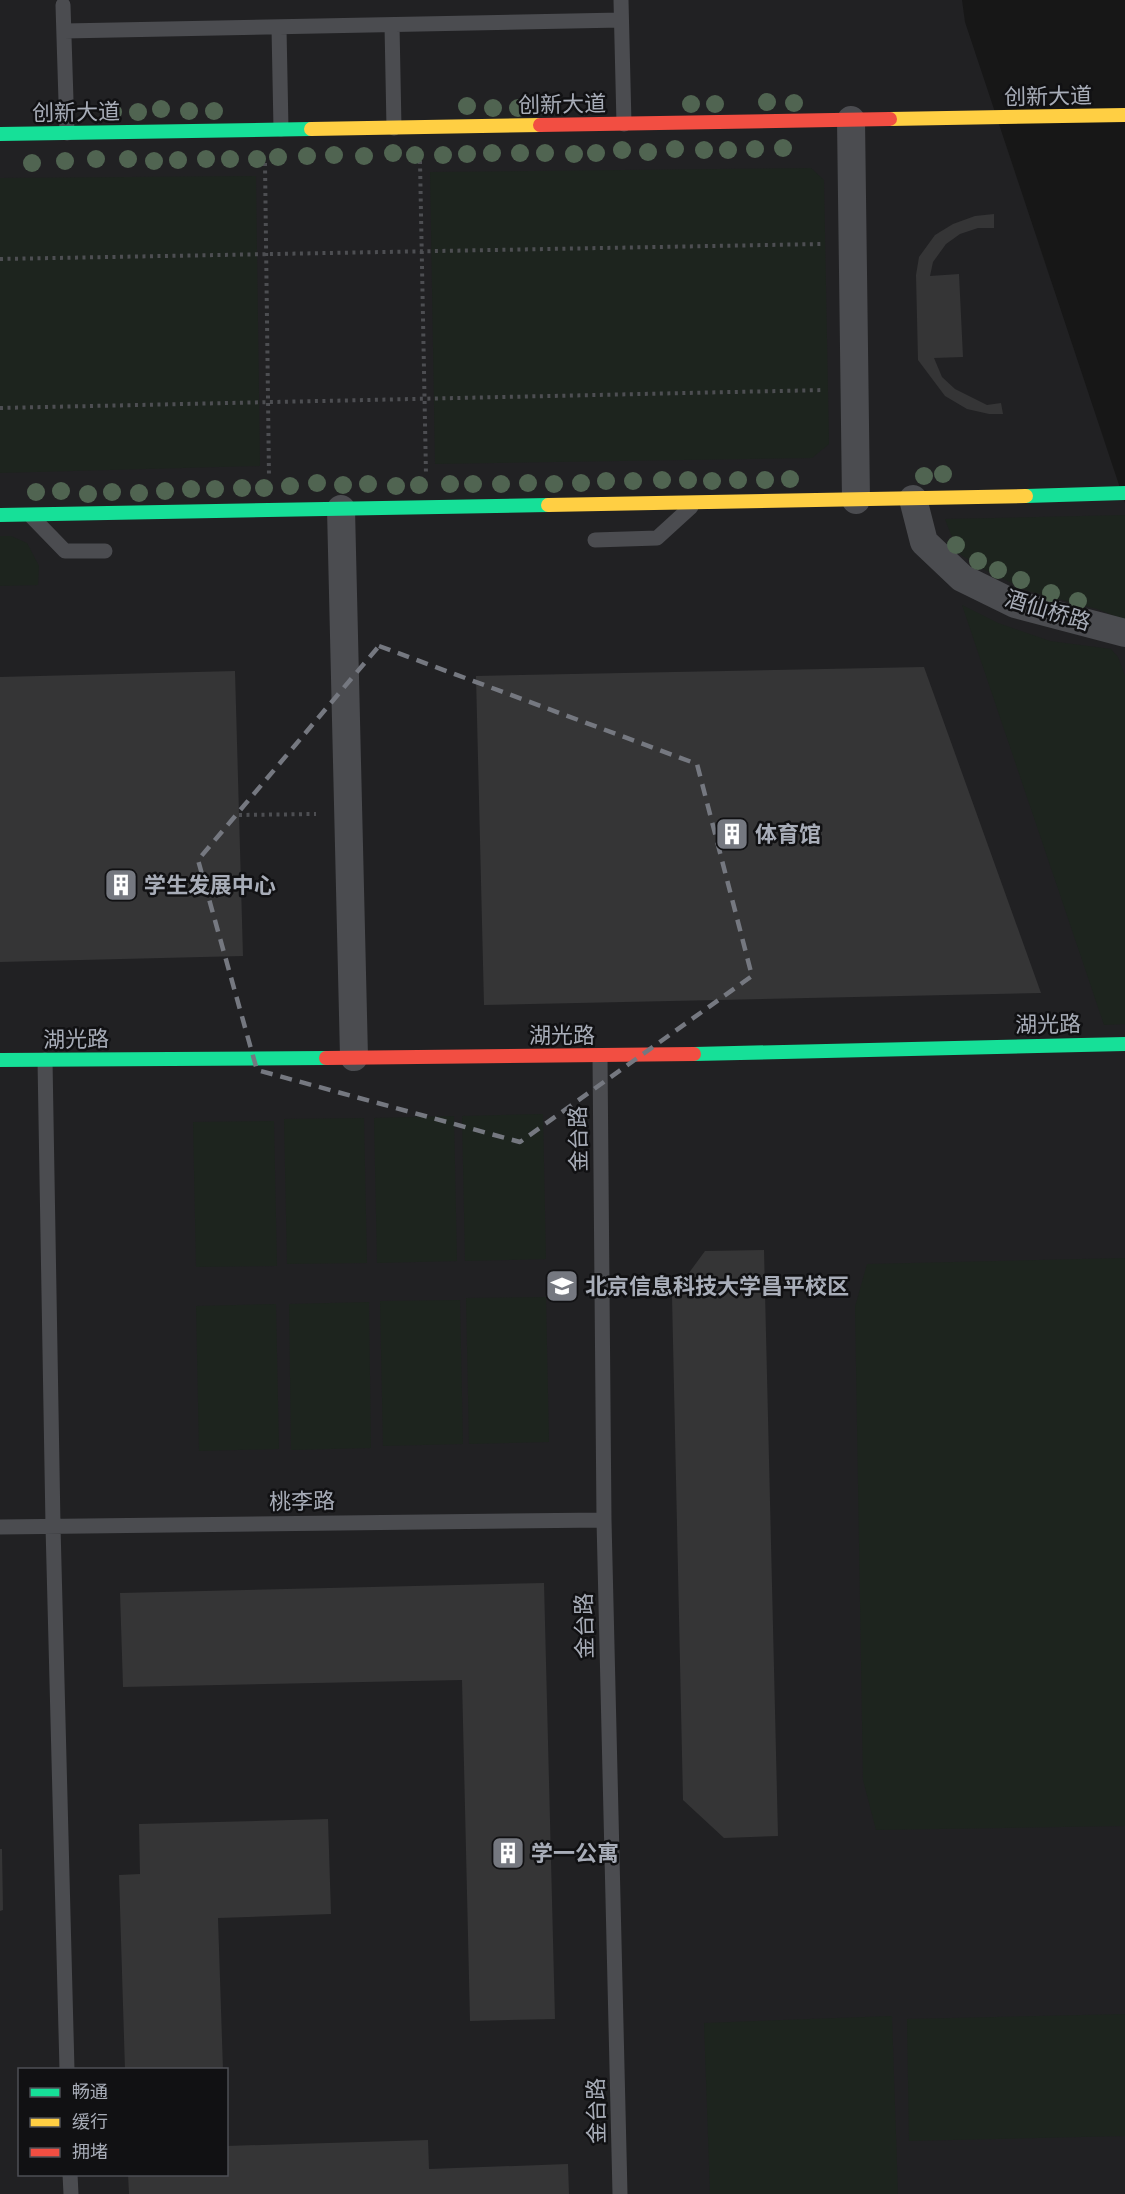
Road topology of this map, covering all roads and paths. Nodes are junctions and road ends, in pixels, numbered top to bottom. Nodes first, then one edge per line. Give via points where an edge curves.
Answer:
1 (621, 0) edge
2 (63, 5) dead end
3 (621, 20) junction
4 (392, 25) junction
5 (279, 28) junction
6 (64, 31) junction
7 (1125, 115) edge
8 (851, 120) junction
9 (624, 124) junction
10 (394, 128) junction
11 (419, 128) junction
12 (281, 129) junction
13 (264, 130) junction
14 (67, 133) junction
15 (0, 134) edge
16 (853, 243) junction
17 (422, 252) junction
18 (266, 255) junction
19 (0, 259) edge
20 (855, 389) junction
21 (424, 399) junction
22 (268, 402) junction
23 (0, 408) edge
24 (1125, 493) edge
25 (913, 499) junction
26 (856, 500) junction
27 (696, 503) junction
28 (426, 508) junction
29 (341, 509) junction
30 (270, 510) junction
31 (30, 514) junction
32 (0, 515) edge
33 (595, 540) dead end
34 (105, 551) dead end
35 (1125, 633) edge
36 (348, 813) junction
37 (239, 814) dead end
38 (1125, 1044) edge
39 (600, 1056) junction
40 (354, 1057) junction
41 (0, 1060) edge
42 (45, 1060) junction
43 (604, 1520) junction
44 (53, 1526) junction
45 (0, 1527) edge
46 (67, 2068) edge
47 (70, 2176) edge
48 (71, 2194) edge
49 (620, 2194) edge

1 - 3 lane
2 - 6 lane
3 - 4 lane
3 - 9 lane
4 - 5 lane
4 - 10 lane
5 - 6 lane
5 - 12 lane
6 - 14 lane
7 - 8 street, 创新大道
8 - 9 street, 创新大道
8 - 16 street
9 - 11 street, 创新大道
10 - 11 street, 创新大道
10 - 12 street, 创新大道
11 - 17 path
12 - 13 street, 创新大道
13 - 14 street, 创新大道
13 - 18 path
14 - 15 street, 创新大道
16 - 17 path
16 - 20 street
17 - 18 path
17 - 21 path
18 - 19 path
18 - 22 path
20 - 21 path
20 - 26 street
21 - 22 path
21 - 28 path
22 - 23 path
22 - 30 path
24 - 25 street
25 - 26 street
25 - 35 street, 酒仙桥路 via 924,542 962,578 1015,604
26 - 27 street
27 - 28 street
27 - 33 lane via 657,538
28 - 29 street
29 - 30 street
29 - 36 street
30 - 31 street
31 - 32 street
31 - 34 lane via 65,551
36 - 37 path
36 - 40 street
38 - 39 street, 湖光路
39 - 40 street, 湖光路
39 - 43 lane, 金台路
40 - 42 street, 湖光路
41 - 42 street, 湖光路
42 - 44 lane
43 - 44 lane, 桃李路
43 - 49 lane, 金台路
44 - 45 lane, 桃李路
44 - 46 lane
47 - 48 lane

